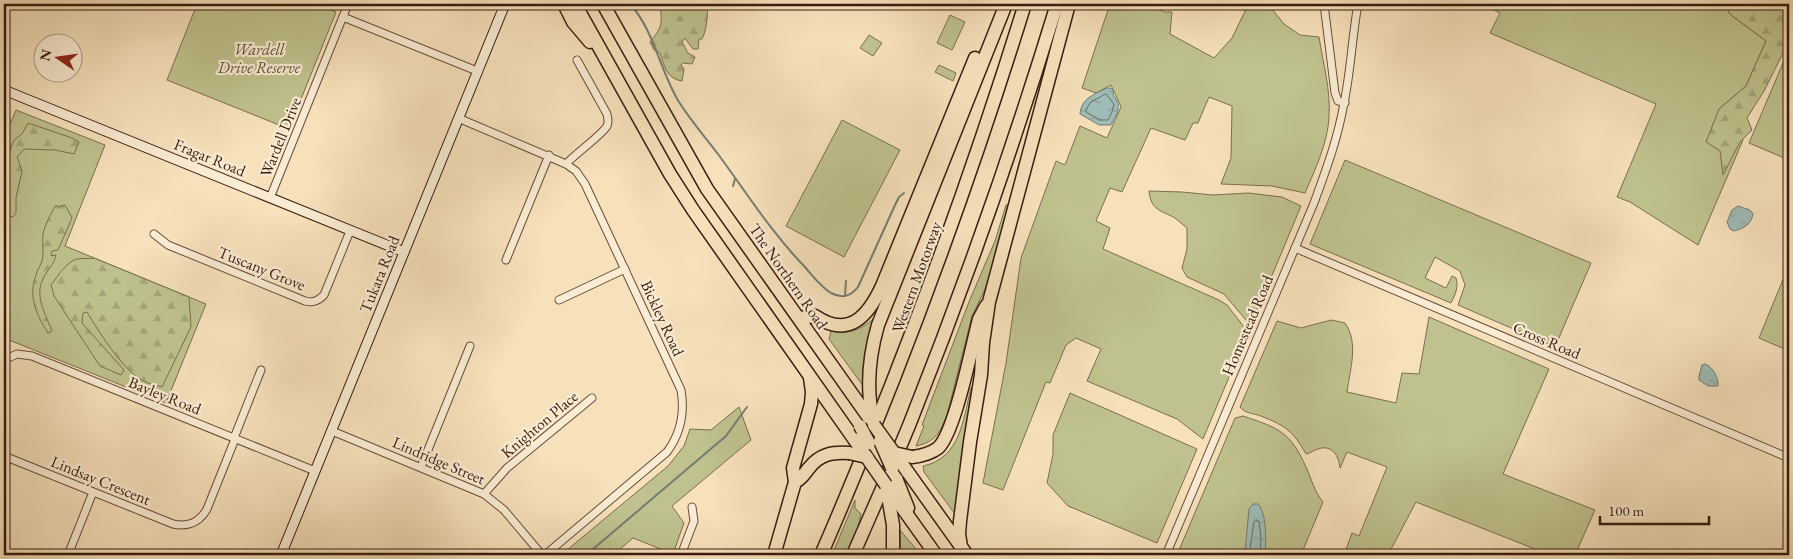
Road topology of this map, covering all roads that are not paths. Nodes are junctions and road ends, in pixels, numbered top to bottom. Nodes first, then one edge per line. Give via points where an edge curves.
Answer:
1 (348, 4) edge
2 (505, 4) edge
3 (564, 4) edge
4 (575, 4) edge
5 (584, 4) edge
6 (602, 4) edge
7 (998, 4) edge
8 (1006, 4) edge
9 (1025, 4) edge
10 (1056, 4) edge
11 (1069, 4) edge
12 (1324, 4) edge
13 (1358, 4) edge
14 (343, 17) junction
15 (577, 60) dead end
16 (608, 63) junction
17 (477, 71) junction
18 (5, 94) edge
19 (1345, 103) junction
20 (458, 118) junction
21 (549, 155) junction
22 (566, 164) junction
23 (270, 198) junction
24 (350, 231) junction
25 (154, 234) dead end
26 (1295, 248) junction
27 (404, 252) junction
28 (506, 260) dead end
29 (625, 269) junction
30 (559, 300) dead end
31 (989, 302) junction
32 (800, 318) junction
33 (470, 346) dead end
34 (4, 360) edge
35 (260, 370) dead end
36 (810, 378) junction
37 (855, 397) junction
38 (592, 398) dead end
39 (874, 425) junction
40 (332, 431) junction
41 (857, 433) junction
42 (234, 438) junction
43 (869, 442) junction
44 (889, 451) junction
45 (6, 457) edge
46 (1789, 458) edge
47 (872, 459) junction
48 (422, 467) junction
49 (892, 468) junction
50 (4, 469) edge
51 (315, 471) junction
52 (795, 482) junction
53 (900, 488) junction
54 (93, 492) junction
55 (484, 494) junction
56 (692, 508) dead end
57 (188, 525) junction
58 (190, 533) dead end
59 (964, 551) edge
60 (68, 555) edge
61 (282, 555) edge
62 (544, 555) edge
63 (681, 555) edge
64 (774, 555) edge
65 (821, 555) edge
66 (853, 555) edge
67 (893, 555) edge
68 (936, 555) edge
69 (1166, 555) edge

1 - 14 street, Wardell Drive
2 - 17 street, Tukara Road
3 - 16 highway via 574,22
4 - 16 highway, The Northern Road
5 - 16 highway
6 - 32 highway, The Northern Road via 707,189
7 - 32 highway via 871,308 859,320 839,325 829,324 815,316
8 - 39 highway via 878,325 870,365
9 - 65 highway, Western Motorway via 958,211 912,334
10 - 66 highway via 962,287 909,424
11 - 31 highway
12 - 19 street via 1335,93 1338,101
13 - 19 street, Homestead Road
14 - 17 street
14 - 23 street, Wardell Drive
15 - 22 street via 607,114 608,122 605,129
16 - 36 highway, The Northern Road via 693,210
17 - 20 street, Tukara Road
18 - 23 street, Fragar Road
19 - 26 street, Homestead Road via 1329,164
20 - 21 street, Bickley Road
20 - 27 street, Tukara Road
21 - 22 street, Bickley Road
21 - 28 street
22 - 29 street, Bickley Road via 585,184
23 - 24 street, Fragar Road
24 - 25 street, Tuscany Grove via 324,295 312,302 168,245
24 - 27 street, Fragar Road
26 - 46 street, Cross Road
26 - 69 street, Homestead Road
27 - 40 street, Tukara Road
29 - 30 street
29 - 62 street, Bickley Road via 679,384 681,426 660,459
31 - 44 highway, bridge via 979,319 947,436 938,448 926,455 912,457
31 - 59 highway via 961,512 959,534
32 - 37 highway, The Northern Road
33 - 48 street
34 - 42 street, Bayley Road via 17,354 32,356
35 - 42 street
36 - 41 highway, The Northern Road via 834,411
36 - 52 highway via 811,404 793,468
37 - 39 highway, The Northern Road
37 - 41 highway
38 - 55 street, Knighton Place via 512,463
39 - 44 highway, The Northern Road, bridge
40 - 48 street, Lindridge Street
40 - 51 street, Tukara Road
41 - 43 highway, bridge
41 - 47 highway, The Northern Road, bridge
42 - 51 street, Bayley Road
42 - 57 street via 207,509 201,518
43 - 44 highway, bridge
43 - 47 highway
44 - 49 highway, bridge
44 - 53 highway, The Northern Road, bridge
45 - 50 street
45 - 54 street, Lindsay Crescent
47 - 49 highway
47 - 52 highway, bridge via 836,452 823,456
47 - 53 highway, The Northern Road, bridge via 886,485
48 - 55 street, Lindridge Street
49 - 53 highway
51 - 61 street, Tukara Road
52 - 64 highway
53 - 59 highway, The Northern Road via 928,500
53 - 67 highway via 893,525
53 - 68 highway, The Northern Road via 913,522
54 - 57 street, Lindsay Crescent via 173,524
54 - 60 street
55 - 62 street, Lindridge Street via 504,510
56 - 63 street via 694,521
57 - 58 street

